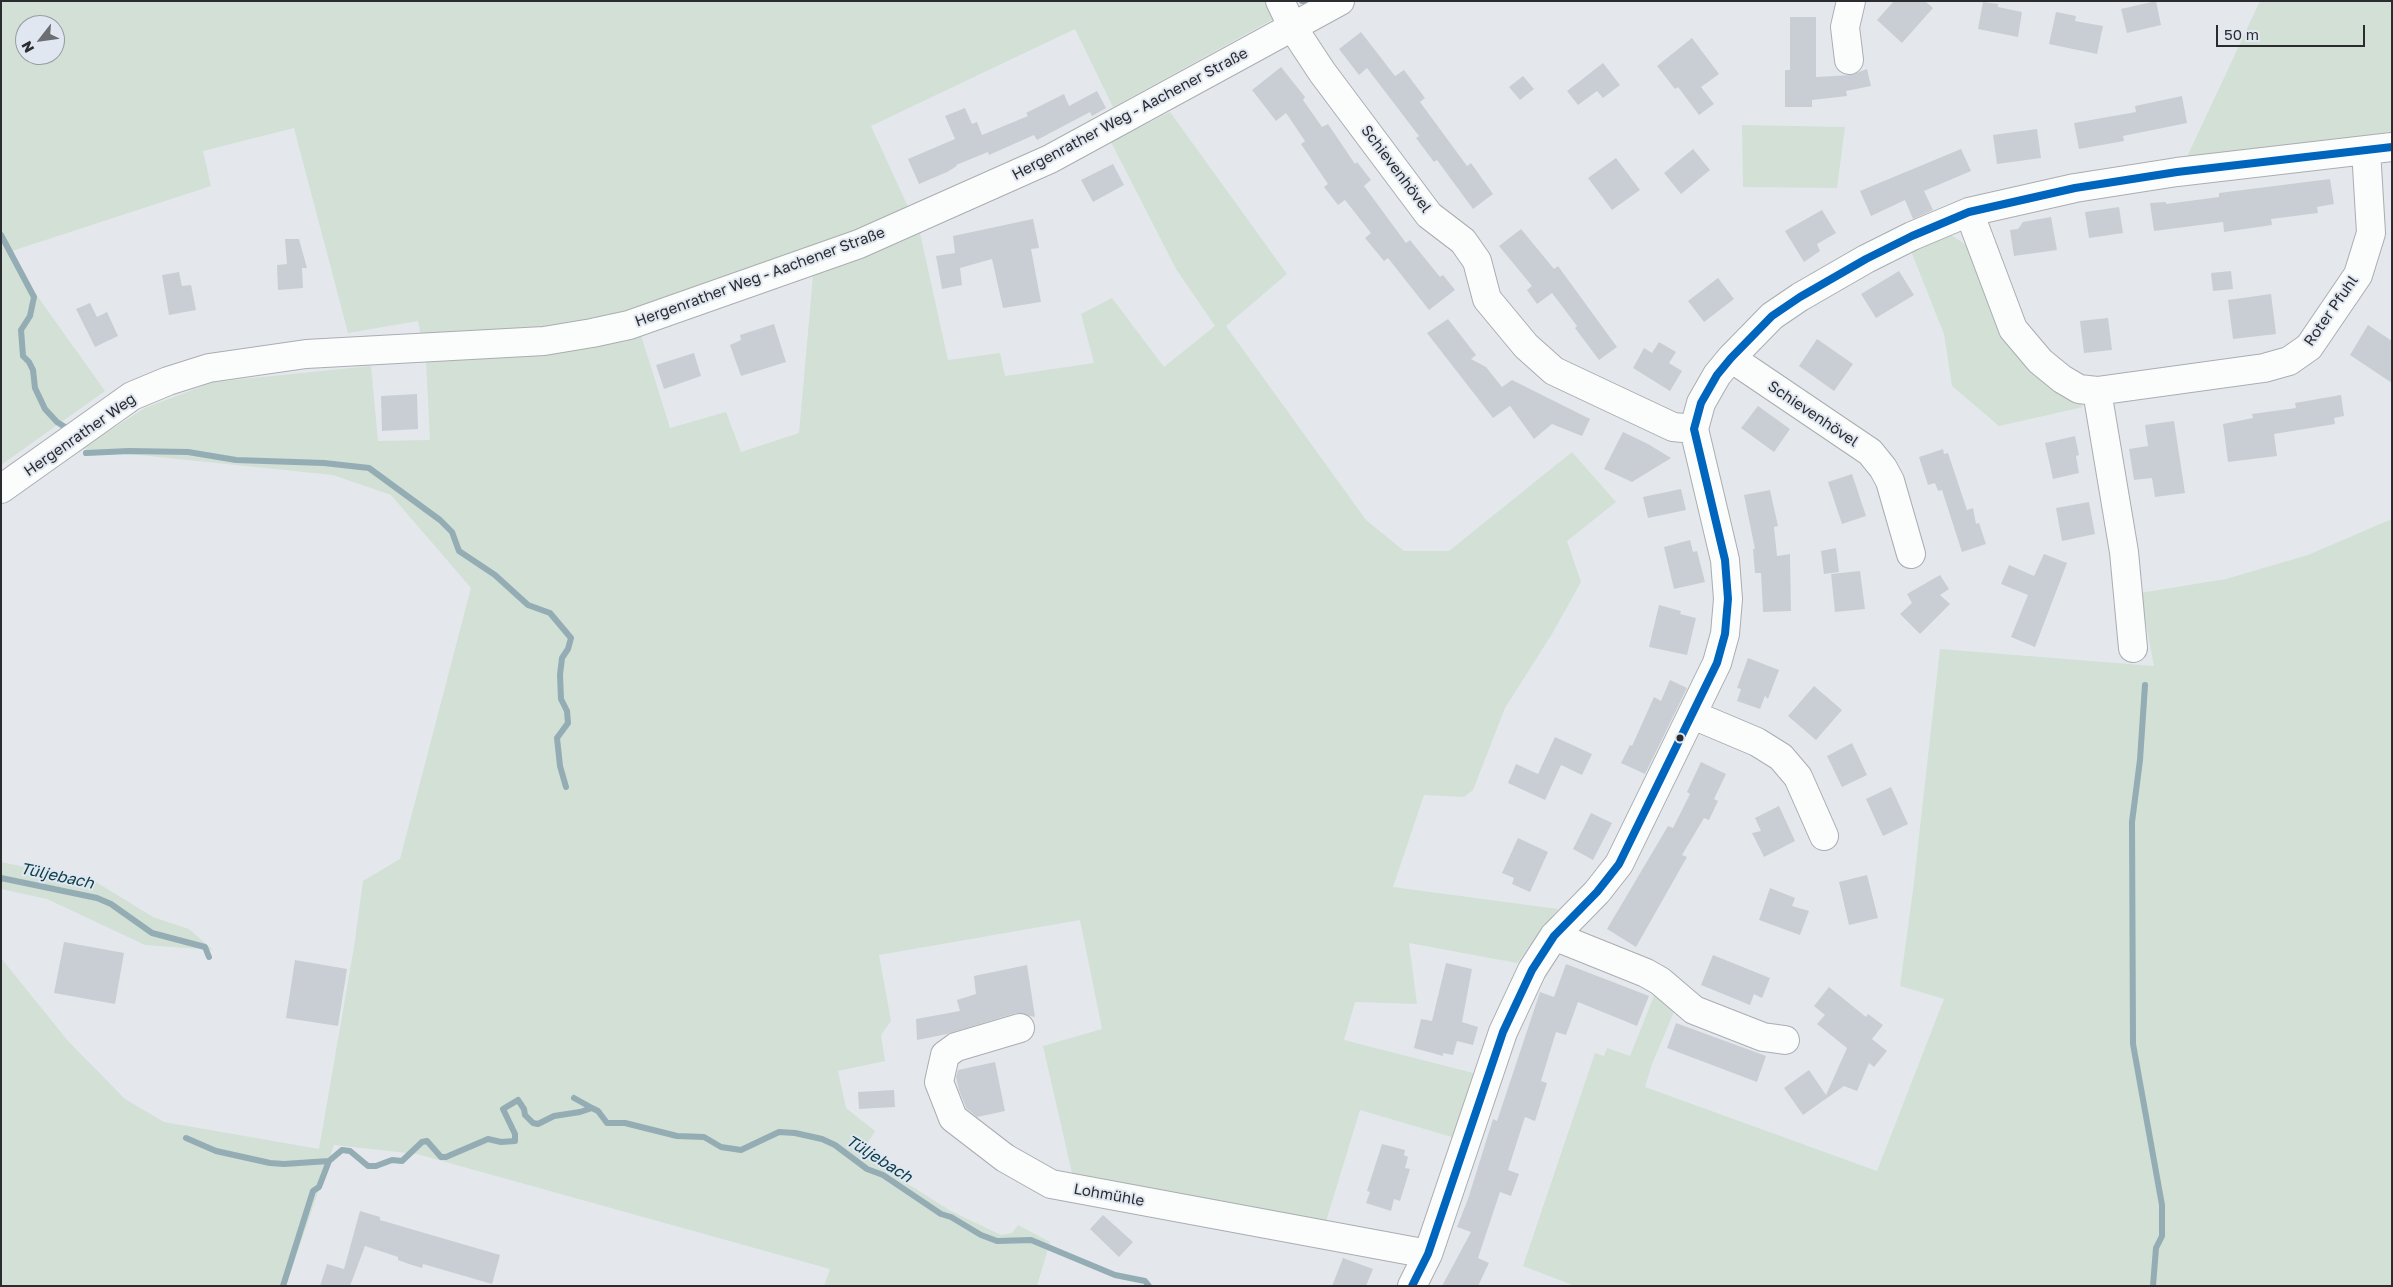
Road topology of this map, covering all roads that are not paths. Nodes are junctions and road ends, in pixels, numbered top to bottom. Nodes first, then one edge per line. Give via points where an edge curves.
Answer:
1 (1280, 1) edge
2 (1340, 1) edge
3 (1851, 1) edge
4 (1293, 28) junction
5 (1848, 60) dead end
6 (2379, 148) edge
7 (1968, 212) junction
8 (306, 354) joint
9 (1731, 358) junction
10 (2097, 391) junction
11 (1694, 429) junction
12 (1, 490) edge
13 (1911, 554) dead end
14 (2133, 648) dead end
15 (1693, 715) junction
16 (1824, 836) dead end
17 (1554, 936) junction
18 (1020, 1028) dead end
19 (1784, 1040) dead end
20 (1428, 1254) junction
21 (1412, 1286) edge

1 - 4 street, Schievenhövel
2 - 4 street, Hergenrather Weg - Aachener Straße
3 - 5 street via 1845,27
4 - 8 street, Hergenrather Weg - Aachener Straße via 1032,168 860,244 629,325 544,341
4 - 11 street, Schievenhövel via 1322,72 1429,214 1463,241 1477,261 1487,299 1526,346 1554,371 1673,427
6 - 7 street, Roter Pfuhl via 2084,186
6 - 10 street, Roter Pfuhl via 2370,233 2358,275 2310,347 2289,361 2264,368
7 - 9 street, Roter Pfuhl via 1889,248 1800,297 1772,316
7 - 10 street, Roter Pfuhl via 2013,329 2040,361 2062,379 2078,389
8 - 12 street, Hergenrather Weg via 209,368 141,392
9 - 11 street via 1701,403
9 - 13 street, Schievenhövel via 1870,452 1890,482
10 - 14 street via 2124,552
11 - 15 street via 1725,560 1728,599 1726,634 1717,663
15 - 16 street via 1782,757 1798,777
15 - 17 street via 1619,864
17 - 19 street via 1646,973 1694,1010 1763,1037
17 - 20 street via 1532,970 1503,1032
18 - 20 street, Lohmühle via 956,1047 945,1054 939,1082 953,1118 1004,1158 1051,1184
20 - 21 street

